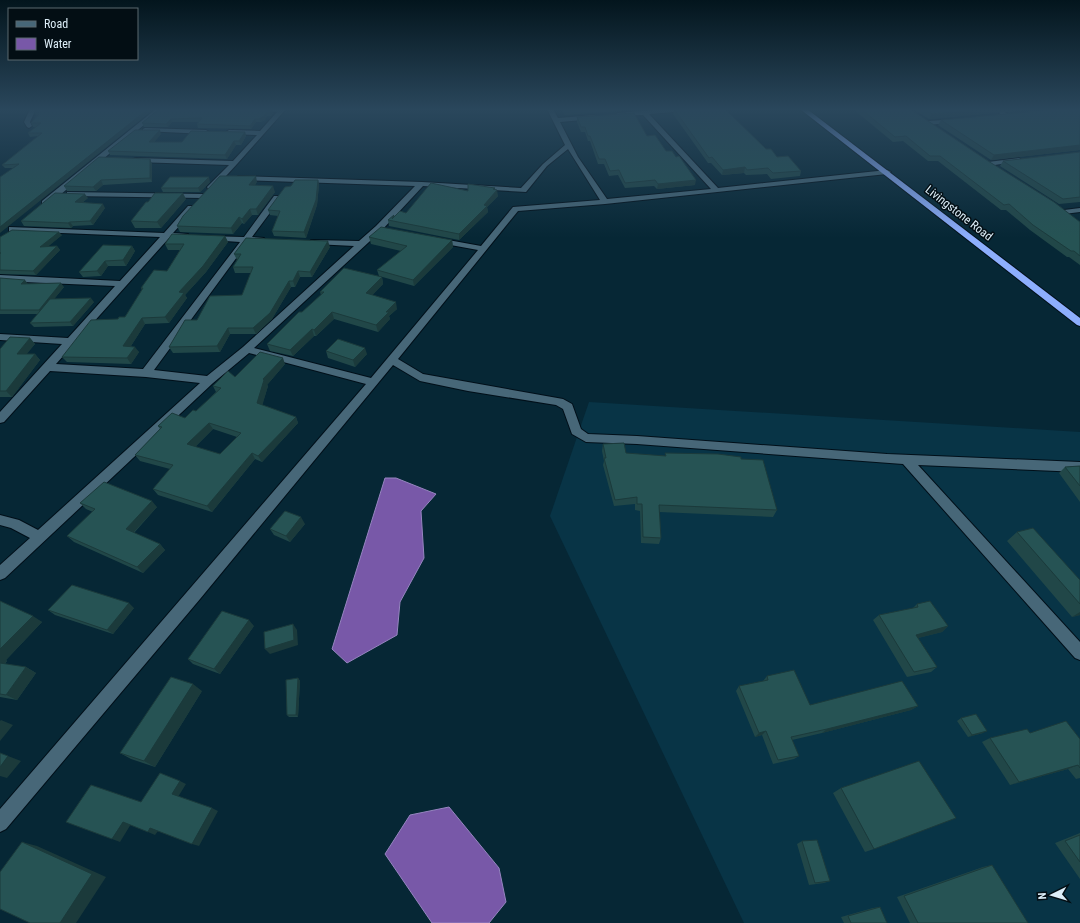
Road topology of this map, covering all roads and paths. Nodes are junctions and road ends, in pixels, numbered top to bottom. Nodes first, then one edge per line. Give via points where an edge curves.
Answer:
1 (111, 152) edge
2 (245, 152) edge
3 (561, 152) edge
4 (573, 152) edge
5 (681, 152) edge
6 (860, 152) edge
7 (124, 159) edge
8 (982, 159) edge
9 (1024, 159) edge
10 (235, 163) junction
11 (988, 164) junction
12 (887, 172) junction
13 (1001, 172) edge
14 (220, 177) junction
15 (421, 184) junction
16 (286, 186) junction
17 (716, 190) junction
18 (56, 194) junction
19 (203, 196) junction
20 (519, 199) junction
21 (606, 202) junction
22 (40, 207) edge
23 (1080, 210) edge
24 (1075, 219) edge
25 (23, 220) edge
26 (167, 236) junction
27 (246, 239) junction
28 (431, 239) edge
29 (269, 240) edge
30 (307, 242) edge
31 (360, 244) junction
32 (483, 249) junction
33 (0, 278) edge
34 (122, 284) junction
35 (1080, 323) edge
36 (0, 337) edge
37 (71, 341) junction
38 (247, 349) junction
39 (392, 360) junction
40 (48, 367) junction
41 (146, 373) junction
42 (209, 380) junction
43 (374, 382) junction
44 (4, 410) edge
45 (0, 419) edge
46 (905, 459) junction
47 (1080, 467) edge
48 (0, 520) edge
49 (40, 537) junction
50 (0, 574) edge
51 (1080, 653) edge
52 (0, 823) edge

1 - 18 street
2 - 10 street
3 - 20 street via 545,165
4 - 21 street
5 - 17 street
6 - 12 highway, Livingstone Road
7 - 10 street
8 - 11 street
9 - 11 street
10 - 14 street
11 - 13 street
12 - 17 street
12 - 35 highway, Livingstone Road
14 - 16 street
14 - 19 street
15 - 16 street
15 - 20 street
15 - 31 street via 383,229
16 - 27 street
17 - 21 street
18 - 19 street
18 - 22 street
19 - 26 street
20 - 21 street
20 - 32 street
23 - 24 street via 1061,210
25 - 26 street via 9,232
26 - 27 street
26 - 34 street
27 - 29 street
27 - 41 street
28 - 32 street
30 - 31 street
31 - 38 street
32 - 39 street
33 - 34 street
34 - 37 street
36 - 37 street
37 - 40 street
38 - 42 street
38 - 43 street
39 - 43 street
39 - 46 street via 420,377 559,402 568,407 576,431 586,438
40 - 41 street
40 - 44 street
41 - 42 street
42 - 49 street
43 - 52 street
44 - 45 street
46 - 47 street
46 - 51 street
48 - 49 street
49 - 50 street

